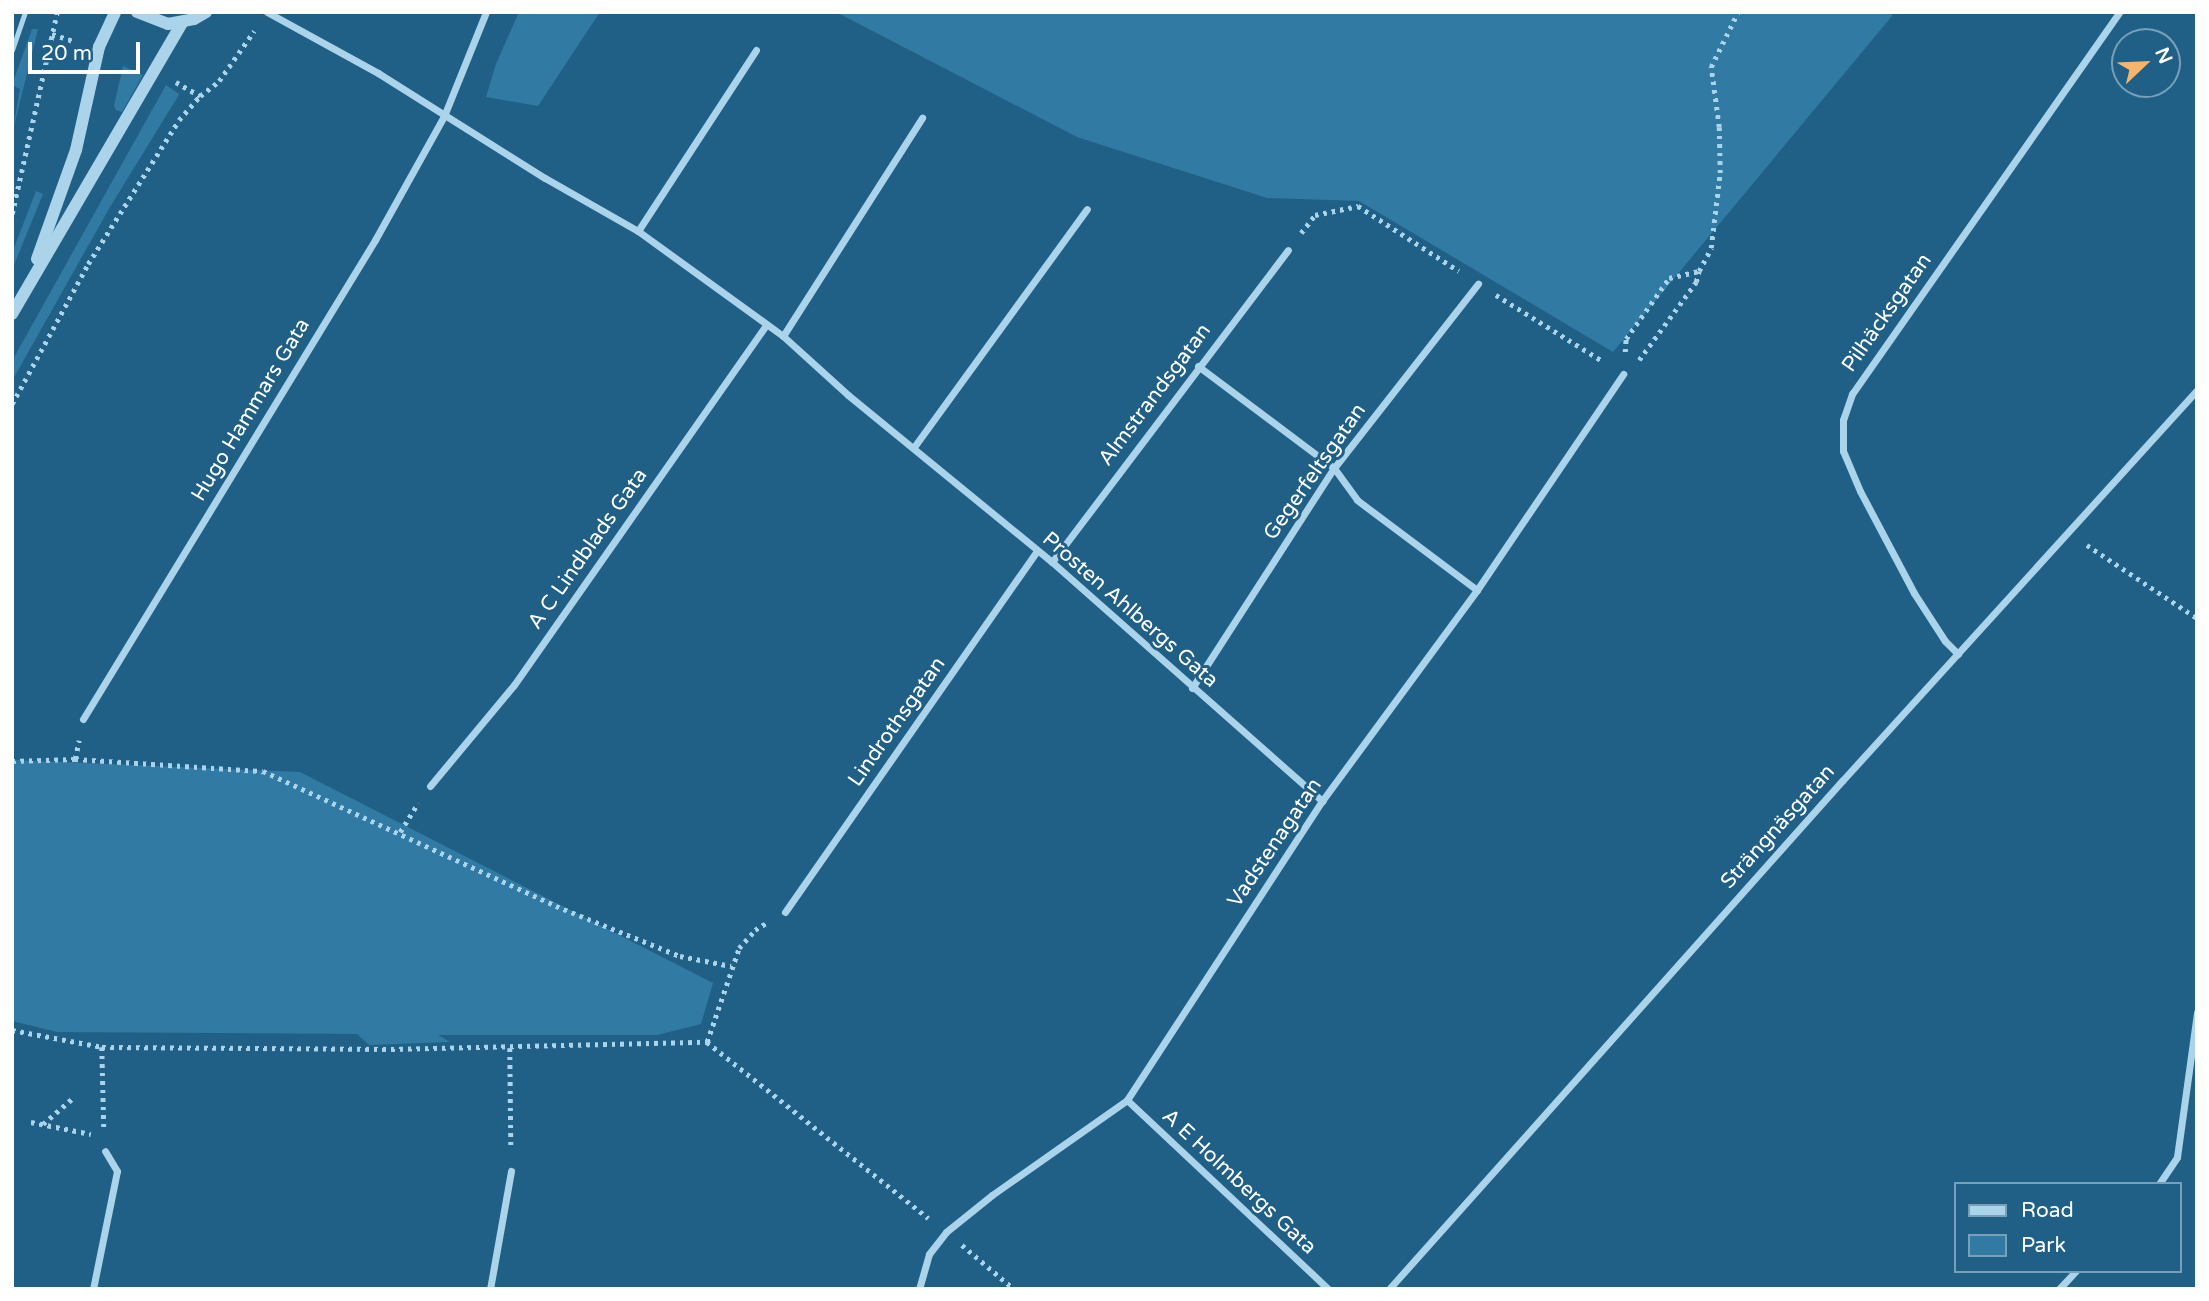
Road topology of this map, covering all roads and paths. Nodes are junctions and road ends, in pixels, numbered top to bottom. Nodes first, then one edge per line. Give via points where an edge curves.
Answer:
1 (25, 12) edge
2 (57, 12) edge
3 (115, 12) edge
4 (138, 12) edge
5 (206, 12) edge
6 (267, 12) edge
7 (486, 12) edge
8 (1738, 12) edge
9 (2119, 12) edge
10 (259, 22) dead end
11 (182, 23) junction
12 (12, 50) edge
13 (756, 50) dead end
14 (444, 116) junction
15 (922, 118) dead end
16 (1087, 209) dead end
17 (12, 214) edge
18 (638, 231) junction
19 (1288, 250) dead end
20 (1699, 271) junction
21 (1478, 284) dead end
22 (28, 285) junction
23 (12, 314) edge
24 (765, 326) junction
25 (783, 336) junction
26 (1198, 366) junction
27 (1623, 374) junction
28 (2197, 390) edge
29 (12, 404) edge
30 (914, 447) junction
31 (1334, 468) junction
32 (2069, 533) junction
33 (1037, 551) junction
34 (1052, 562) junction
35 (1477, 590) junction
36 (2197, 618) edge
37 (1958, 654) junction
38 (1192, 688) junction
39 (83, 719) dead end
40 (12, 761) edge
41 (430, 786) joint
42 (1322, 801) junction
43 (400, 832) junction
44 (785, 912) joint
45 (731, 966) junction
46 (2197, 1012) edge
47 (12, 1030) edge
48 (2195, 1035) edge
49 (707, 1042) junction
50 (102, 1046) junction
51 (510, 1048) junction
52 (72, 1099) dead end
53 (1126, 1100) junction
54 (31, 1122) dead end
55 (43, 1124) junction
56 (94, 1135) dead end
57 (105, 1151) joint
58 (511, 1171) joint
59 (2160, 1182) edge
60 (946, 1232) junction
61 (2074, 1273) edge
62 (93, 1289) edge
63 (489, 1289) edge
64 (919, 1289) edge
65 (1014, 1289) edge
66 (1328, 1289) edge
67 (1389, 1289) edge
68 (2059, 1289) edge

1 - 12 lane
2 - 17 path
3 - 22 street via 99,47 76,149
4 - 11 street via 155,21
5 - 11 street
6 - 14 street, Prosten Ahlbergs Gata via 378,73
7 - 14 street
8 - 20 path via 1711,67 1720,173 1711,248
9 - 37 street, Pilhäcksgatan via 1852,394 1843,419 1843,451 1860,491 1914,593
10 - 29 path via 219,81 179,120 142,177 88,264
11 - 22 street
13 - 18 street
14 - 18 street, Prosten Ahlbergs Gata
14 - 39 street, Hugo Hammars Gata via 374,240
15 - 25 street
16 - 30 street
18 - 24 street, Prosten Ahlbergs Gata
19 - 26 street, Almstrandsgatan
20 - 27 path via 1643,357
20 - 27 path via 1669,278 1626,339
21 - 31 street, Gegerfeltsgatan
22 - 23 street
24 - 25 street, Prosten Ahlbergs Gata
24 - 41 street, A C Lindblads Gata via 514,685
25 - 30 street, Prosten Ahlbergs Gata
26 - 31 street
26 - 34 street, Almstrandsgatan
27 - 35 street, Vadstenagatan
28 - 32 street, Strängnäsgatan
30 - 33 street, Prosten Ahlbergs Gata
31 - 35 street via 1357,500
31 - 38 street, Gegerfeltsgatan
32 - 36 path
32 - 37 street, Strängnäsgatan
33 - 34 street, Prosten Ahlbergs Gata
33 - 44 street, Lindrothsgatan
34 - 38 street, Prosten Ahlbergs Gata
35 - 42 street, Vadstenagatan
37 - 67 street, Strängnäsgatan
38 - 42 street, Prosten Ahlbergs Gata
40 - 43 path via 75,759 263,771
41 - 43 path
42 - 53 street, Vadstenagatan
43 - 45 path via 569,911 680,956
44 - 45 path via 755,930
45 - 49 path
46 - 48 street
47 - 50 path
48 - 59 street via 2177,1157
49 - 51 path
49 - 60 path
50 - 51 path
50 - 57 path
51 - 58 path
52 - 55 path
53 - 60 street, Vadstenagatan
53 - 66 street, A E Holmbergs Gata
54 - 55 path
55 - 56 path
57 - 62 street via 117,1171
58 - 63 street
60 - 64 street, Vadstenagatan via 929,1254
60 - 65 path
61 - 68 street

